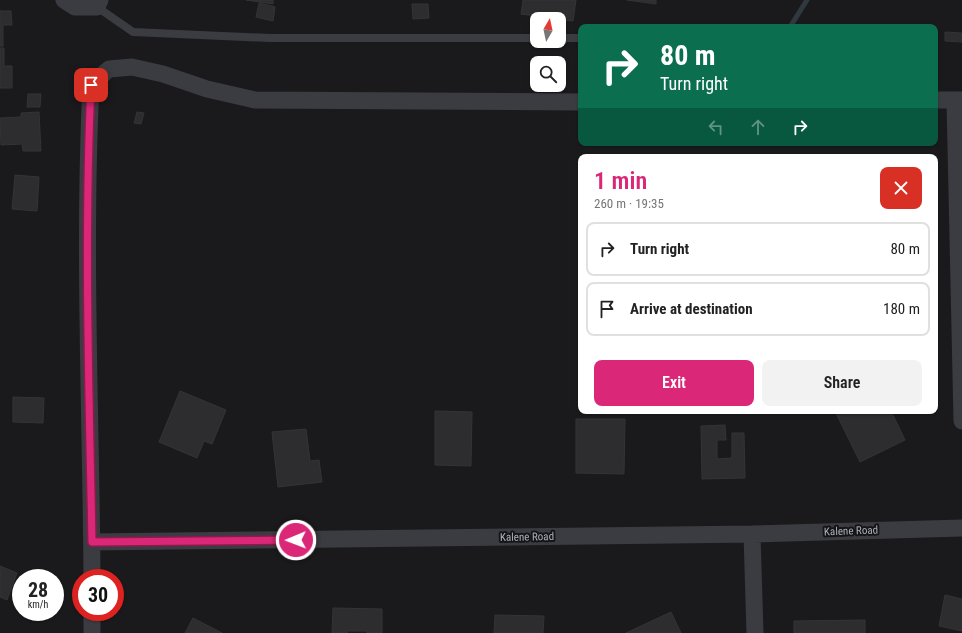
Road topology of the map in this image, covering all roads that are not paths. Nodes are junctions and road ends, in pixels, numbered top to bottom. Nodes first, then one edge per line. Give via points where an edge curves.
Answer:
1 (64, 0) edge
2 (98, 4) edge
3 (530, 38) edge
4 (566, 38) edge
5 (578, 38) edge
6 (938, 100) edge
7 (959, 100) edge
8 (578, 102) edge
9 (962, 421) edge
10 (962, 528) edge
11 (752, 534) junction
12 (92, 542) junction
13 (92, 569) edge
14 (92, 621) edge
15 (92, 633) edge
16 (755, 633) edge

1 - 2 street via 75,7
2 - 3 lane via 133,32 270,38
4 - 5 lane
6 - 7 street
7 - 9 street
8 - 12 street via 255,100 206,89 163,74 132,67 109,69 91,85 88,144 88,349
10 - 11 street, Kalene Road
11 - 12 street, Kalene Road
11 - 16 street
12 - 13 street
14 - 15 street

